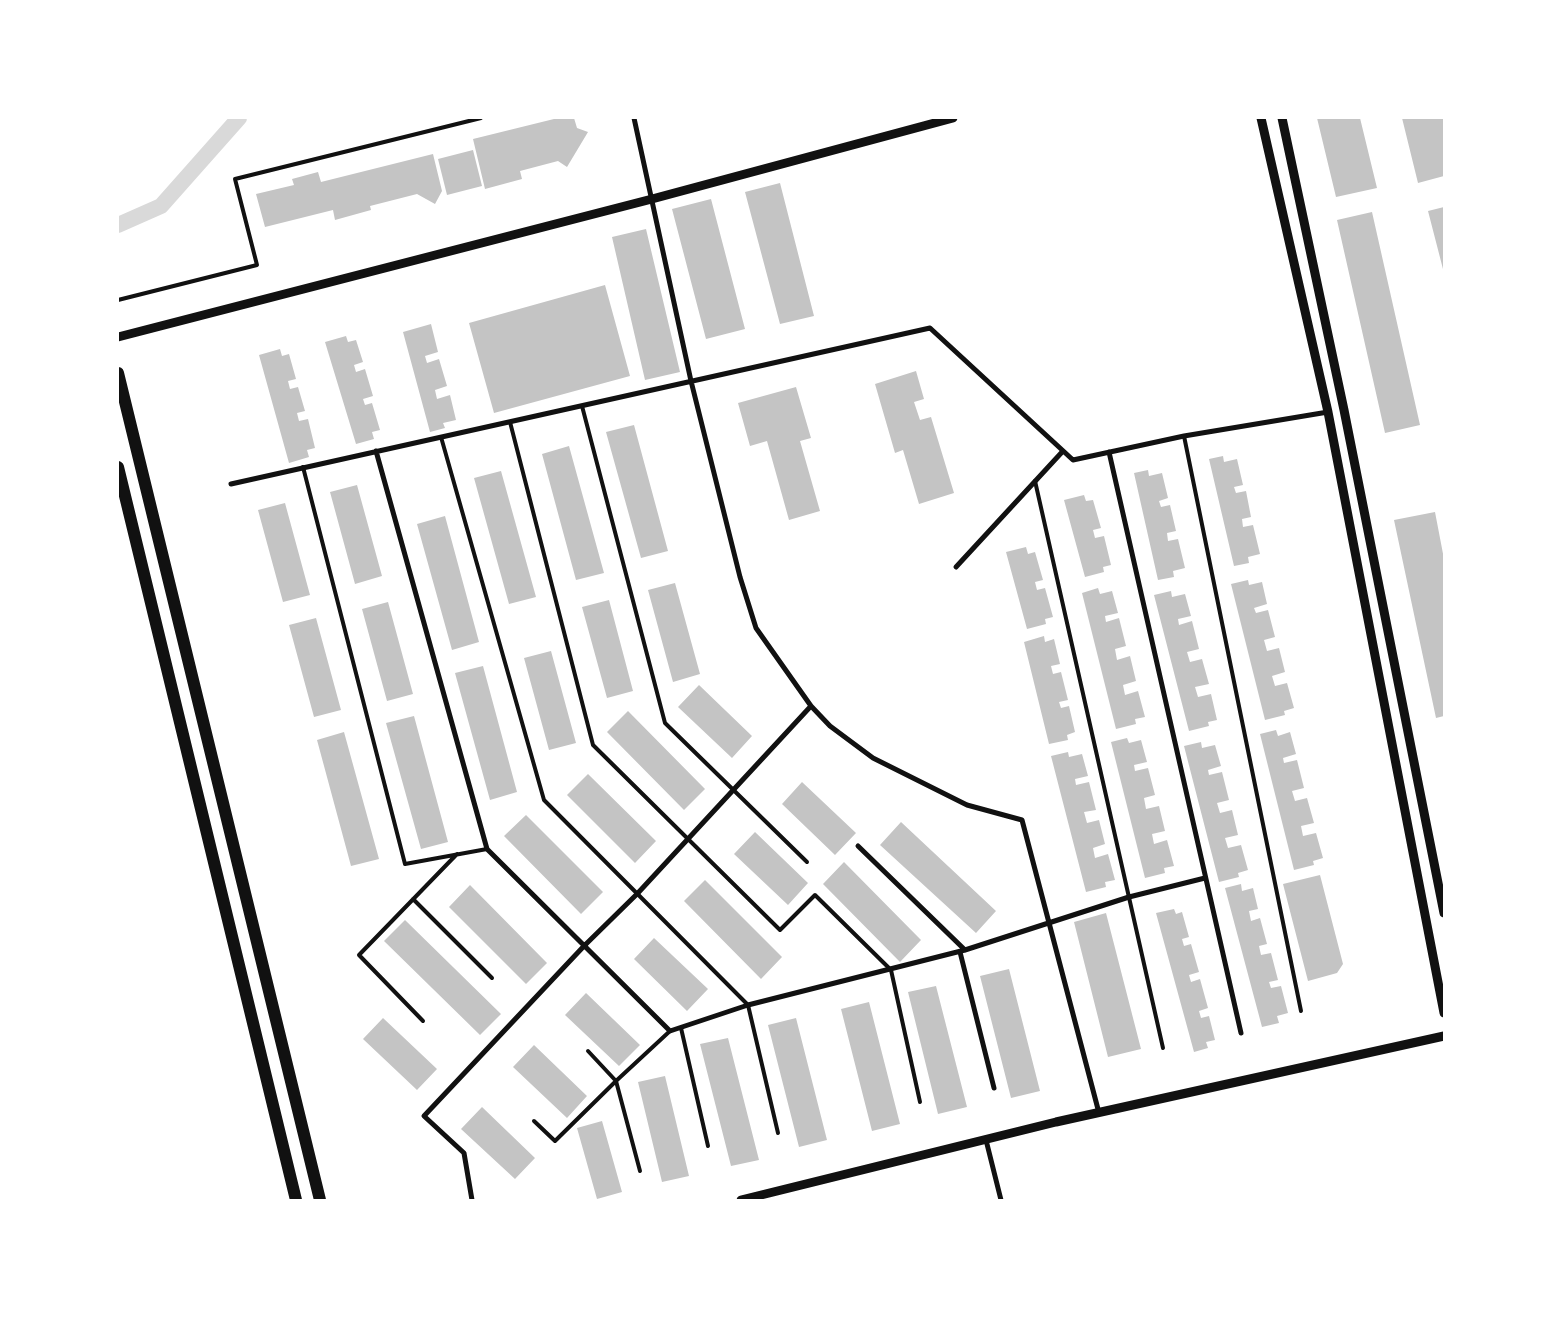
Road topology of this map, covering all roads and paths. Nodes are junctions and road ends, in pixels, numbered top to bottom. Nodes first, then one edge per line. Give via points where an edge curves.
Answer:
1 (481, 118) edge
2 (634, 118) edge
3 (953, 118) edge
4 (1261, 118) edge
5 (1282, 118) edge
6 (652, 199) junction
7 (118, 300) edge
8 (118, 337) edge
9 (118, 373) edge
10 (691, 381) junction
11 (582, 406) junction
12 (1328, 412) junction
13 (510, 422) junction
14 (1184, 436) junction
15 (441, 437) junction
16 (376, 451) junction
17 (1063, 451) junction
18 (1109, 452) junction
19 (118, 467) edge
20 (303, 468) junction
21 (1035, 481) junction
22 (231, 484) dead end
23 (956, 568) dead end
24 (811, 706) junction
25 (733, 790) junction
26 (688, 838) junction
27 (858, 846) dead end
28 (487, 849) junction
29 (457, 854) junction
30 (808, 862) dead end
31 (1205, 878) junction
32 (637, 894) junction
33 (1129, 897) junction
34 (413, 900) junction
35 (1444, 913) edge
36 (1050, 923) junction
37 (584, 946) junction
38 (963, 951) junction
39 (891, 970) junction
40 (492, 978) dead end
41 (748, 1005) junction
42 (1300, 1011) dead end
43 (1444, 1013) edge
44 (424, 1021) dead end
45 (681, 1028) junction
46 (670, 1031) junction
47 (1240, 1033) dead end
48 (1444, 1036) edge
49 (1163, 1048) dead end
50 (588, 1051) dead end
51 (616, 1081) junction
52 (994, 1088) dead end
53 (920, 1102) dead end
54 (1099, 1113) junction
55 (534, 1121) dead end
56 (778, 1133) dead end
57 (986, 1140) junction
58 (708, 1146) dead end
59 (640, 1171) dead end
60 (296, 1200) edge
61 (320, 1200) edge
62 (472, 1200) edge
63 (741, 1200) edge
64 (1000, 1200) edge

1 - 7 lane via 235,179 256,265
2 - 6 street
3 - 6 street
4 - 12 street
5 - 35 street
6 - 8 street
6 - 10 street
9 - 61 main road
10 - 11 street
10 - 17 street via 930,328
10 - 24 street via 756,628
11 - 13 street
11 - 25 lane via 665,723
12 - 14 street
12 - 43 street
13 - 15 street
13 - 26 lane via 593,745
14 - 18 street
14 - 42 lane
15 - 16 street
15 - 32 lane via 544,800
16 - 20 street
16 - 28 street
17 - 18 street via 1073,460
17 - 21 street
18 - 31 street
19 - 60 main road
20 - 22 street
20 - 29 lane via 405,864
21 - 23 street
21 - 33 lane
24 - 25 street
24 - 36 street via 830,726 873,758 967,805 1022,820
25 - 26 street
25 - 30 lane
26 - 32 street
26 - 39 lane via 780,930 815,895
27 - 38 street
28 - 29 lane
28 - 37 street
29 - 34 lane
31 - 33 street
31 - 47 street
32 - 37 street
32 - 41 lane
33 - 36 street
33 - 49 lane
34 - 40 lane
34 - 44 lane via 359,955
36 - 38 street
36 - 54 street
37 - 46 street
37 - 62 street via 424,1116 464,1154
38 - 39 street
38 - 52 street
39 - 41 street
39 - 53 lane
41 - 45 street
41 - 56 lane
45 - 46 street
45 - 58 lane
46 - 51 lane
48 - 54 street
50 - 51 lane
51 - 55 lane via 555,1141
51 - 59 lane
54 - 57 street
57 - 63 street
57 - 64 street

